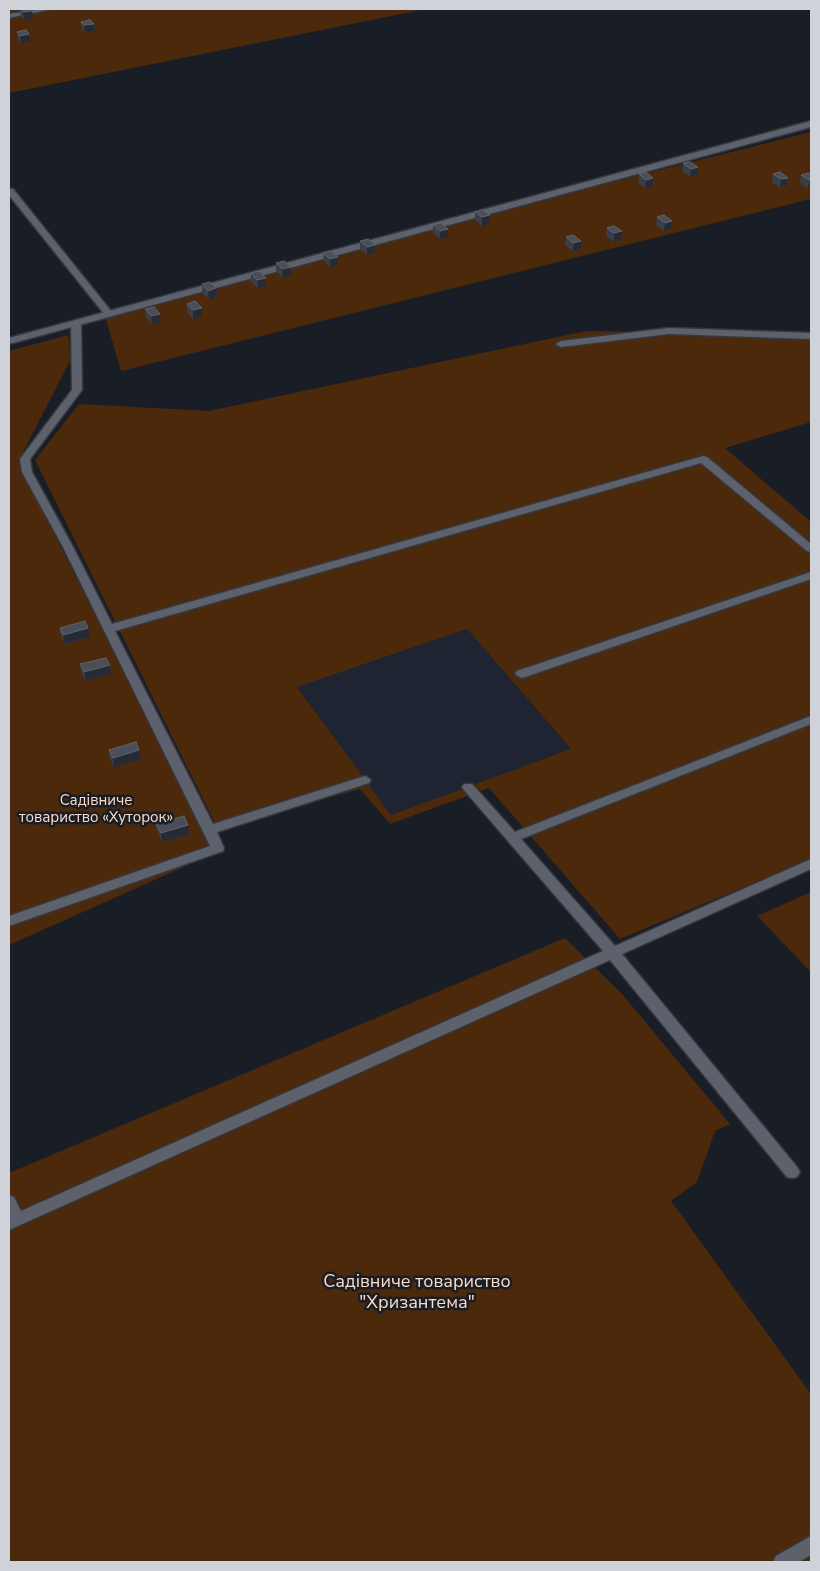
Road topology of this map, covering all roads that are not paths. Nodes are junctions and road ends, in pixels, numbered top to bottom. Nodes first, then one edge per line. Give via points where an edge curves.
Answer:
1 (49, 9) edge
2 (9, 16) edge
3 (811, 124) edge
4 (10, 191) dead end
5 (108, 313) junction
6 (76, 323) junction
7 (811, 336) edge
8 (9, 341) edge
9 (561, 344) dead end
10 (811, 549) edge
11 (811, 575) edge
12 (109, 629) junction
13 (521, 674) dead end
14 (811, 720) edge
15 (365, 780) dead end
16 (468, 787) dead end
17 (209, 830) junction
18 (512, 838) junction
19 (811, 864) edge
20 (9, 921) edge
21 (612, 952) junction
22 (792, 1172) dead end
23 (9, 1202) edge
24 (13, 1222) edge
25 (811, 1545) edge
26 (782, 1562) edge

1 - 2 lane
3 - 5 street
4 - 5 lane
5 - 6 street
6 - 8 street
6 - 12 lane via 77,390 25,459 27,472
7 - 9 lane via 669,331
10 - 12 lane via 703,460
11 - 13 lane
12 - 17 lane
14 - 18 lane
15 - 17 lane
16 - 18 lane
17 - 20 lane via 218,848
18 - 21 lane
19 - 21 lane
21 - 22 lane
21 - 24 lane
23 - 24 lane
25 - 26 lane

